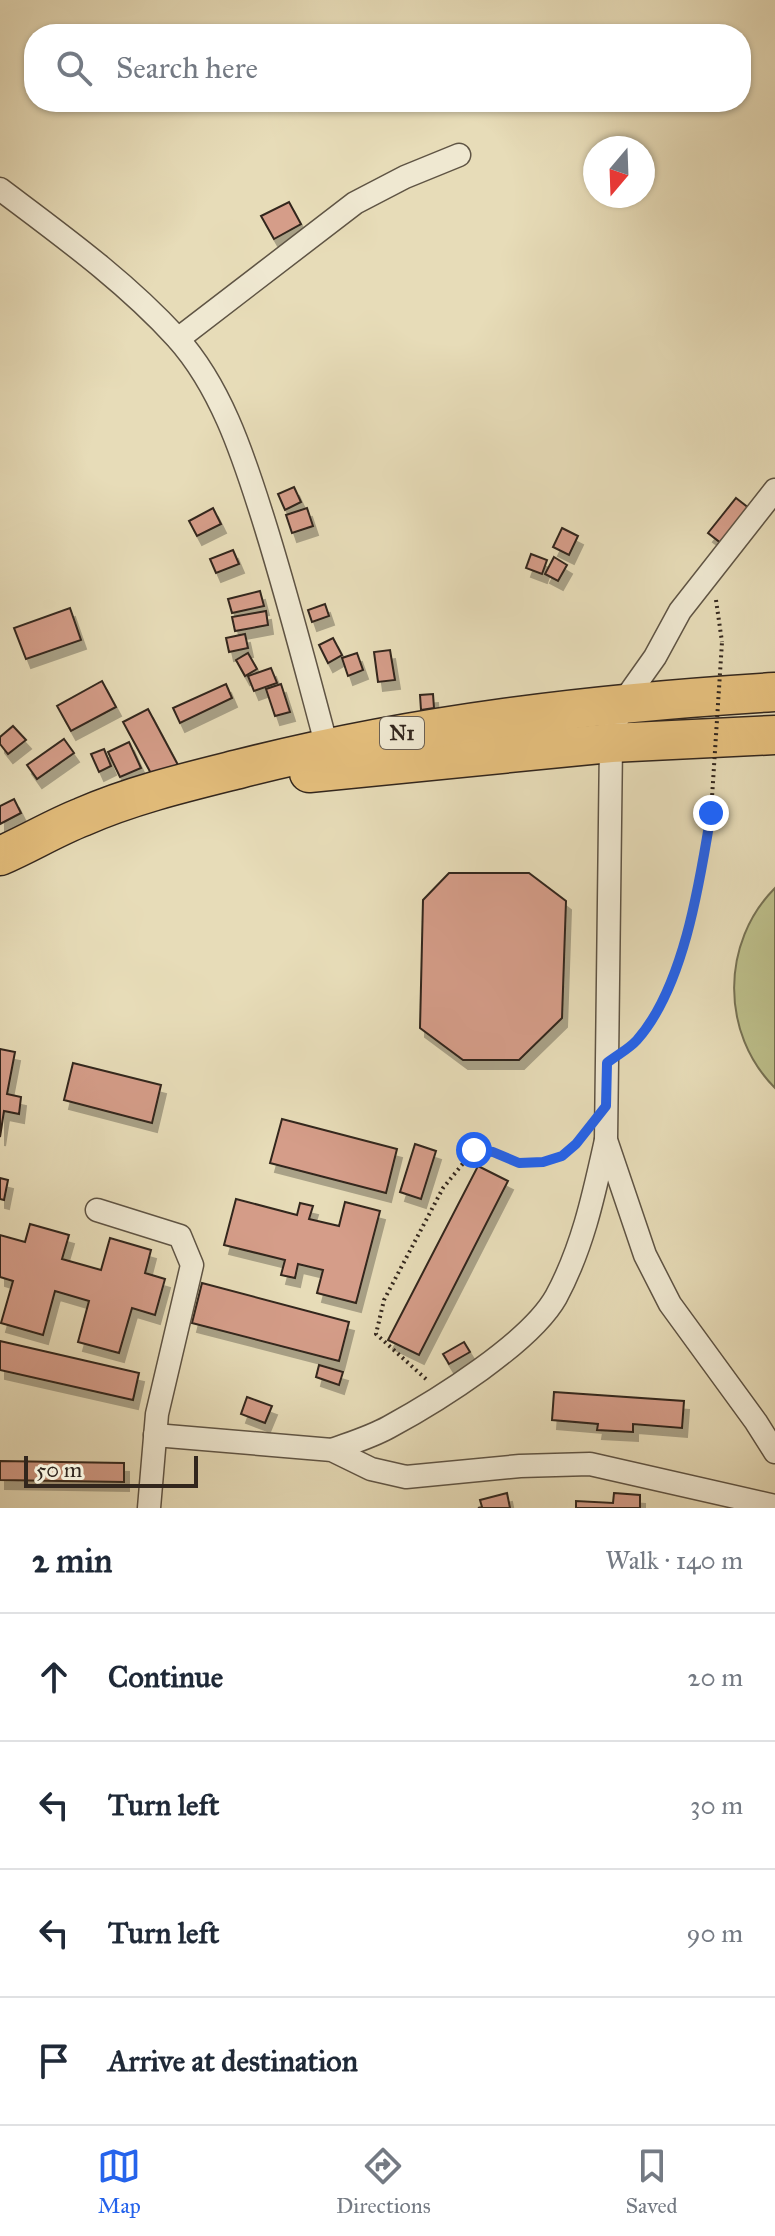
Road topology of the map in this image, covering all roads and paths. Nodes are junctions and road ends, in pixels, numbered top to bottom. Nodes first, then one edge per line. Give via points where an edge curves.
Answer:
1 (459, 155) dead end
2 (0, 189) edge
3 (178, 339) junction
4 (775, 490) edge
5 (712, 570) junction
6 (775, 692) edge
7 (621, 705) junction
8 (775, 735) edge
9 (611, 743) junction
10 (327, 747) junction
11 (42, 837) junction
12 (0, 856) edge
13 (607, 1063) junction
14 (606, 1106) junction
15 (606, 1140) junction
16 (97, 1210) dead end
17 (443, 1394) junction
18 (155, 1435) junction
19 (332, 1450) junction
20 (775, 1452) edge
21 (775, 1506) edge
22 (149, 1508) edge

1 - 3 street via 355,203
2 - 3 street via 84,252
3 - 10 street via 225,413 251,481
4 - 5 street
5 - 7 street
5 - 13 path, bridge via 722,642 711,813 692,920 655,1013 636,1040
6 - 7 highway, N1
7 - 9 street
7 - 10 highway, N1 via 455,723
8 - 9 highway, N1
9 - 11 highway, N1 via 307,773
9 - 13 street
10 - 11 highway, N1 via 146,795
11 - 12 highway, N1
13 - 14 street
14 - 15 street
14 - 17 path via 562,1156 519,1163 474,1150 443,1188 384,1300 376,1334
15 - 17 street via 591,1208 554,1300 523,1337
15 - 20 street via 645,1255 670,1304
16 - 18 street via 180,1236 192,1265
17 - 19 street via 387,1428
18 - 19 street
18 - 22 street
19 - 21 street via 371,1469 406,1477 590,1464

